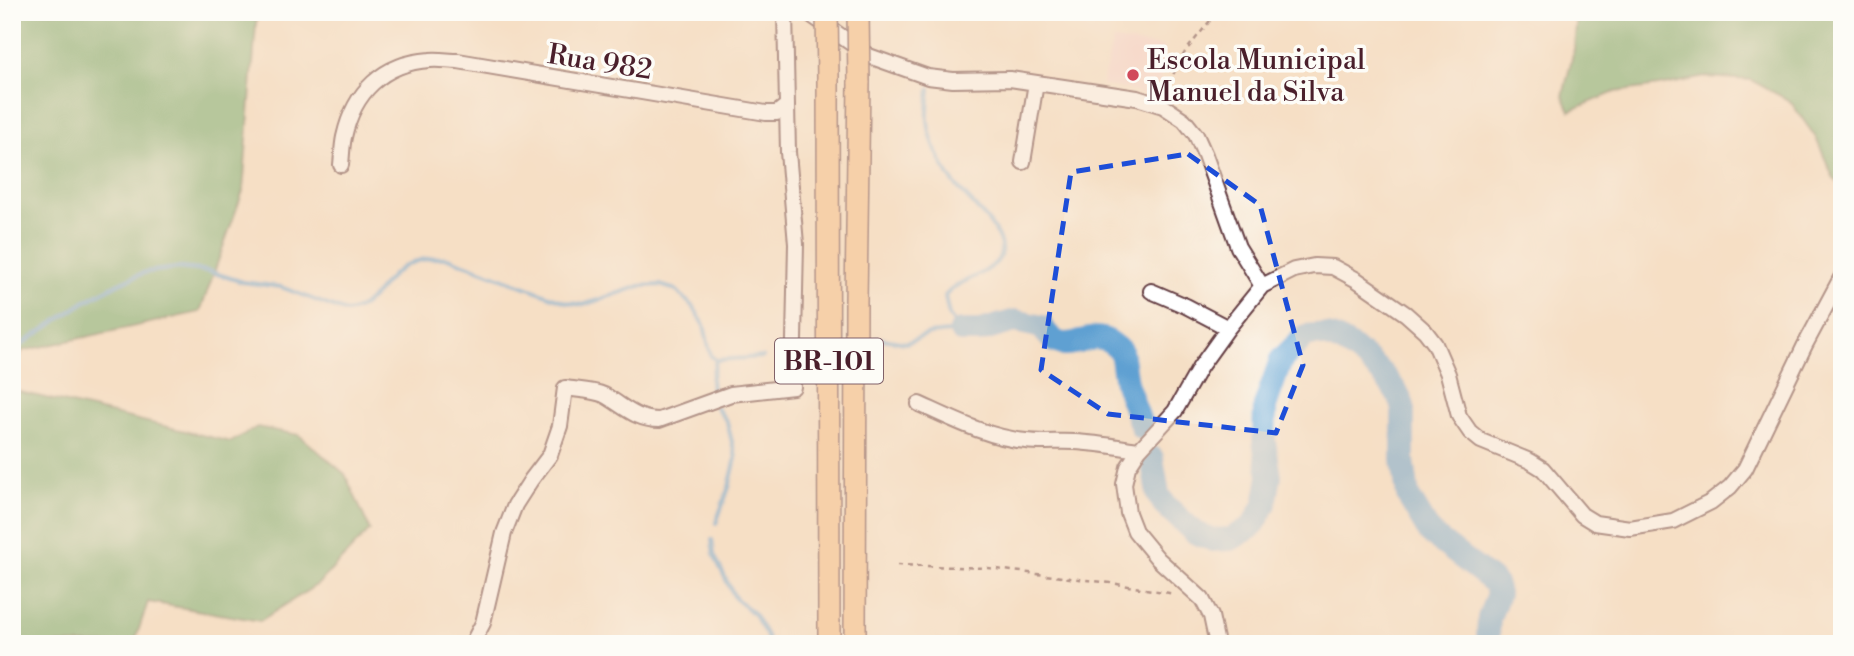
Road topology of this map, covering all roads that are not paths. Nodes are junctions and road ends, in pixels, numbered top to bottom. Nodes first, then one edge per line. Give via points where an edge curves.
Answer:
1 (785, 12) edge
2 (807, 12) edge
3 (827, 12) edge
4 (858, 12) edge
5 (1036, 83) junction
6 (786, 106) junction
7 (1023, 162) dead end
8 (341, 165) dead end
9 (1842, 276) edge
10 (1262, 286) junction
11 (1151, 291) dead end
12 (1228, 328) junction
13 (919, 404) dead end
14 (1139, 450) junction
15 (472, 644) edge
16 (829, 644) edge
17 (855, 644) edge
18 (1217, 644) edge

1 - 6 street
2 - 5 street via 869,56 928,77
3 - 16 highway, BR-101, bridge
4 - 17 highway, BR-101, bridge
5 - 7 street
5 - 10 street via 1137,98 1163,106 1184,120 1205,155 1238,247
6 - 8 street, Rua 982 via 777,113 766,113 458,61 429,60 382,74 364,92 344,138
6 - 15 street via 796,244 793,387 731,394 650,420 603,395 565,388 550,455 515,505 483,623
9 - 10 street via 1745,469 1730,487 1712,502 1673,521 1630,528 1595,523 1581,515 1543,469 1470,432 1459,416 1435,344 1406,314 1357,280 1333,267 1314,266
10 - 12 street
11 - 12 street
12 - 14 street via 1175,411
13 - 14 street via 1005,437
14 - 18 street via 1124,484 1135,531 1158,559 1202,598

